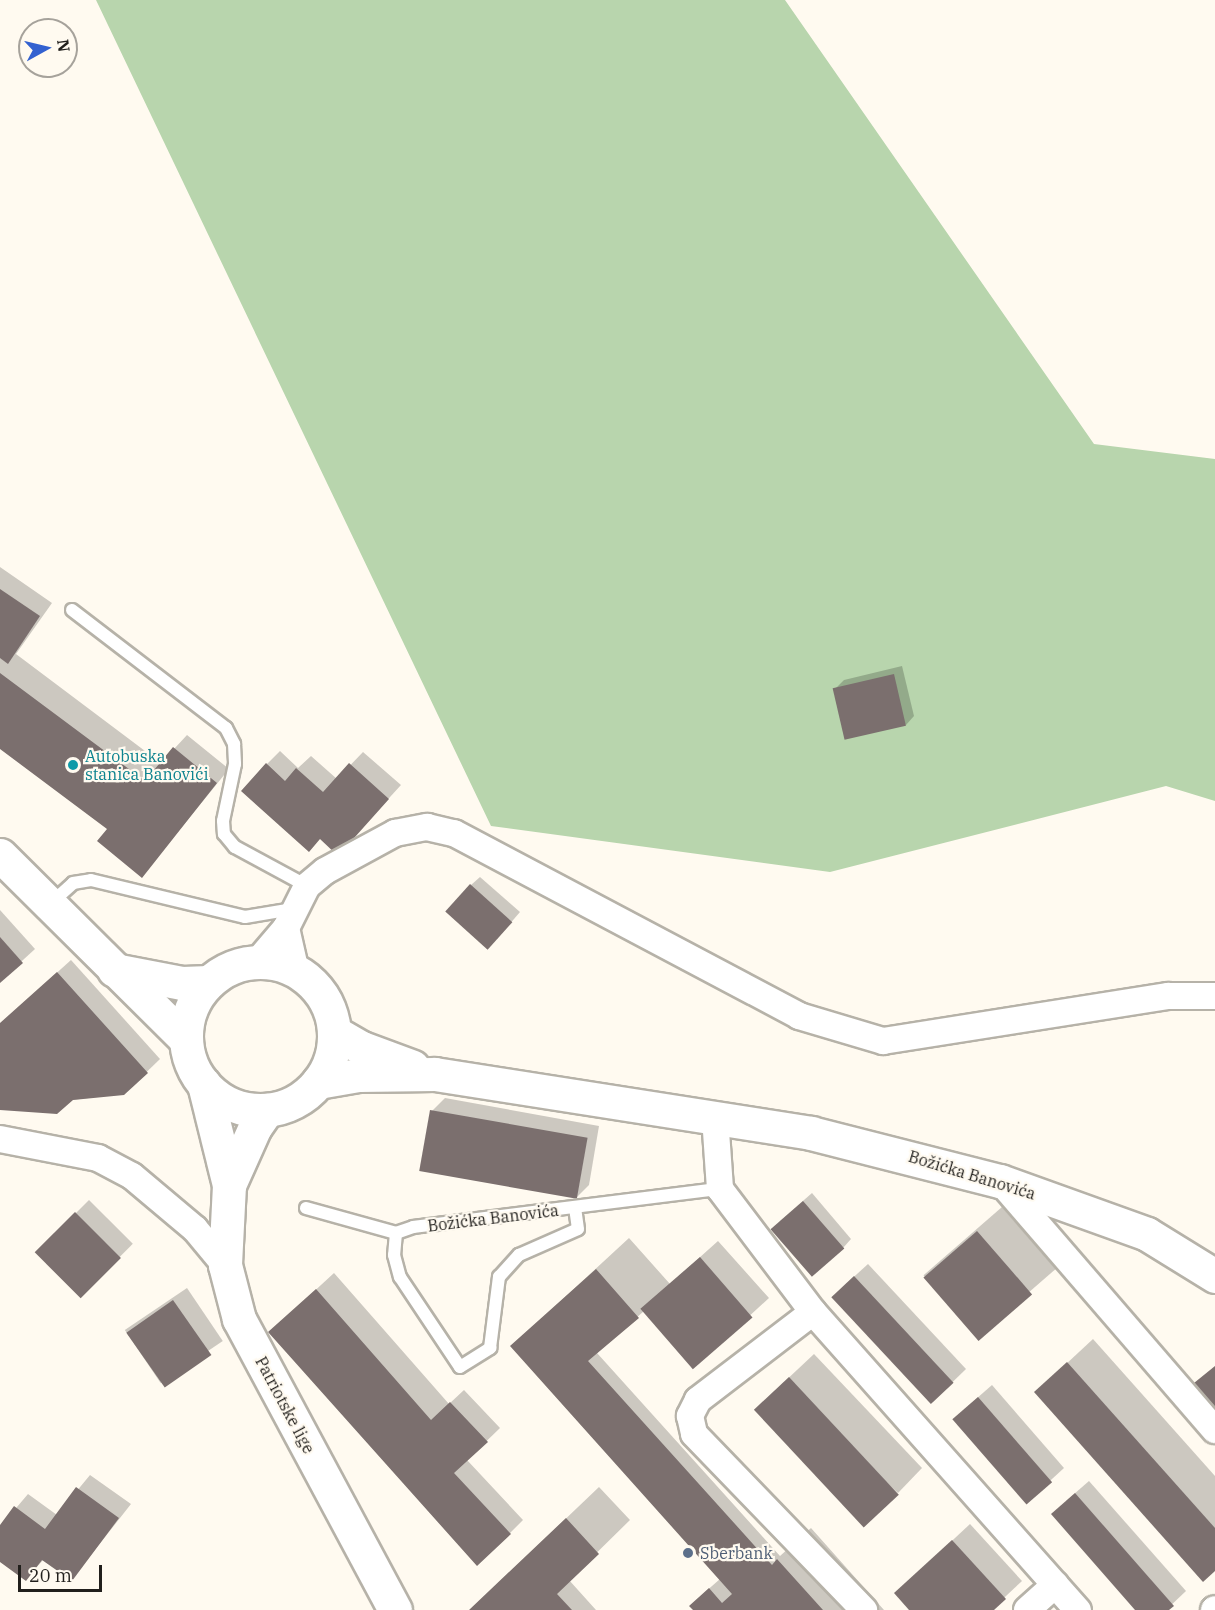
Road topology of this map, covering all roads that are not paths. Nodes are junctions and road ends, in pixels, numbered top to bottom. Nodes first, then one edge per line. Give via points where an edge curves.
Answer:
1 (72, 610) dead end
2 (0, 855) edge
3 (308, 886) junction
4 (47, 907) junction
5 (289, 918) junction
6 (257, 962) junction
7 (114, 970) junction
8 (296, 972) junction
9 (208, 982) junction
10 (1215, 996) edge
11 (334, 1032) junction
12 (186, 1040) junction
13 (435, 1074) junction
14 (318, 1082) junction
15 (204, 1084) junction
16 (267, 1110) junction
17 (715, 1117) junction
18 (0, 1139) edge
19 (1000, 1181) junction
20 (229, 1185) junction
21 (720, 1189) junction
22 (306, 1208) dead end
23 (575, 1208) junction
24 (396, 1233) junction
25 (225, 1265) junction
26 (1212, 1268) edge
27 (813, 1312) junction
28 (1215, 1430) edge
29 (1055, 1585) junction
30 (395, 1610) edge
31 (864, 1610) edge
32 (1027, 1610) edge
33 (1078, 1610) edge

1 - 3 lane via 226,728 234,744 235,764 223,821 224,834 235,847
2 - 4 main road
3 - 5 street
3 - 10 street via 325,871 395,833 427,827 454,833 800,1016 883,1041 1168,996
4 - 5 lane via 73,883 91,880 244,917
4 - 7 main road
5 - 6 street
5 - 8 street
6 - 8 main road
6 - 9 main road via 239,964
7 - 9 main road via 182,983
7 - 12 main road
8 - 11 main road via 316,987 328,1008
9 - 12 main road via 187,1019
11 - 13 main road via 362,1048
11 - 14 main road via 330,1058
12 - 15 main road via 191,1064
13 - 14 main road via 358,1075
13 - 17 main road, Božićka Banovića
14 - 16 main road via 295,1100
15 - 16 main road via 222,1100 244,1108
15 - 20 main road
16 - 20 main road via 255,1127
17 - 19 main road, Božićka Banovića via 821,1135
17 - 21 street
18 - 25 street via 98,1158 132,1176 195,1229
19 - 26 main road, Božićka Banovića via 1147,1234
19 - 28 street
20 - 25 main road, Patriotske lige
21 - 23 lane, Božićka Banovića
21 - 27 street
22 - 24 lane, Božićka Banovića
23 - 24 lane, Božićka Banovića via 413,1227
23 - 24 lane via 578,1229 519,1255 499,1278 490,1348 460,1367 400,1277 394,1255
25 - 30 main road, Patriotske lige via 239,1320
27 - 29 street
27 - 31 street via 698,1400 690,1416 693,1434
29 - 32 street
29 - 33 street

